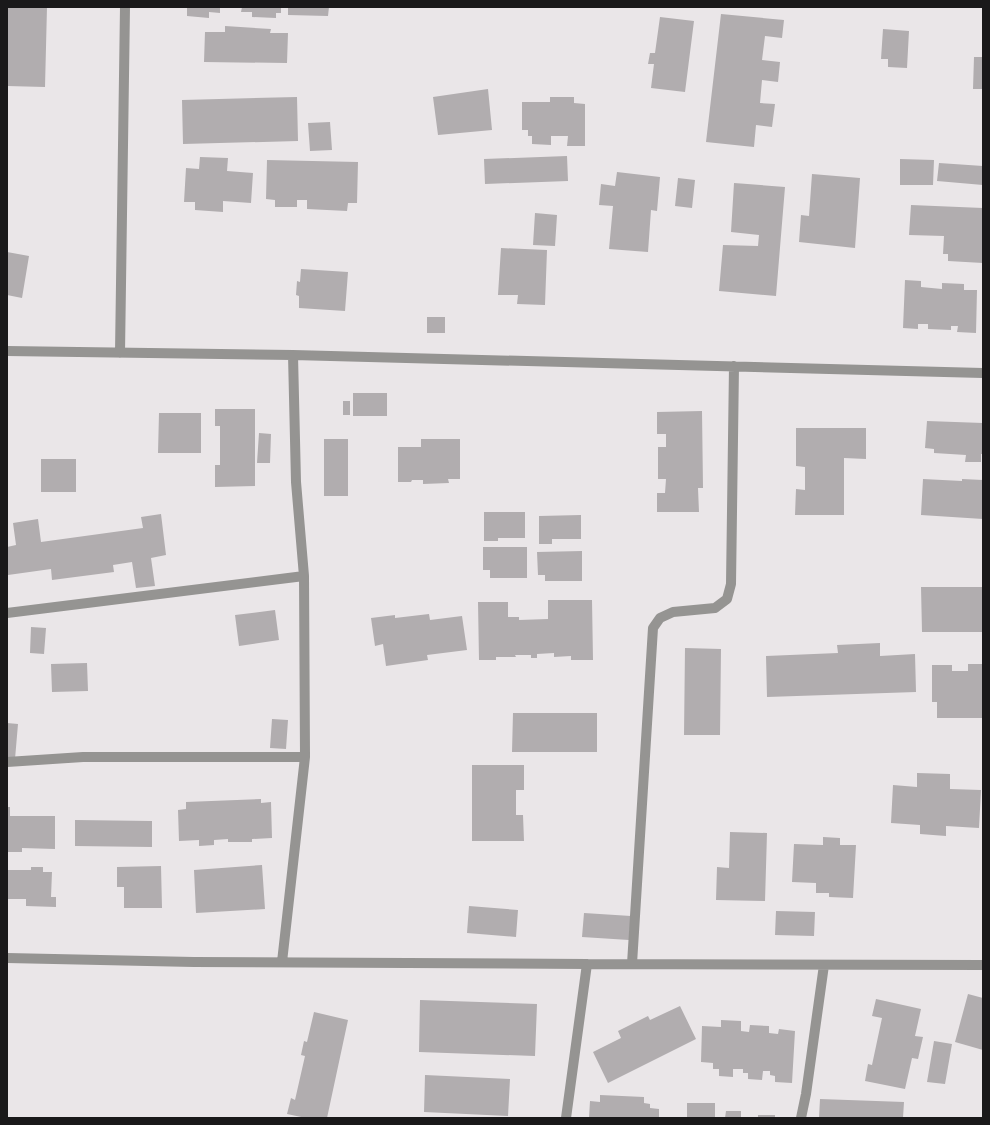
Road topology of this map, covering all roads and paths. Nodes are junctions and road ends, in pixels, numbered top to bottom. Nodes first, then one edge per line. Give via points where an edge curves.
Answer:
1 (125, 7) edge
2 (7, 351) edge
3 (120, 352) junction
4 (293, 355) junction
5 (734, 366) junction
6 (983, 373) edge
7 (304, 576) junction
8 (7, 613) edge
9 (305, 757) junction
10 (7, 762) edge
11 (7, 958) edge
12 (282, 962) junction
13 (587, 964) junction
14 (632, 964) junction
15 (824, 964) junction
16 (983, 965) edge
17 (566, 1118) edge
18 (801, 1118) edge

1 - 3 street
2 - 3 street
3 - 4 street
4 - 5 street
4 - 7 street via 296,482
5 - 6 street
5 - 14 street via 731,584 727,599 715,608 673,612 660,618 653,628
7 - 8 street
7 - 9 street
9 - 10 street via 83,757
9 - 12 street
11 - 12 street
12 - 13 street
13 - 14 street
13 - 17 street
14 - 15 street
15 - 16 street
15 - 18 street

